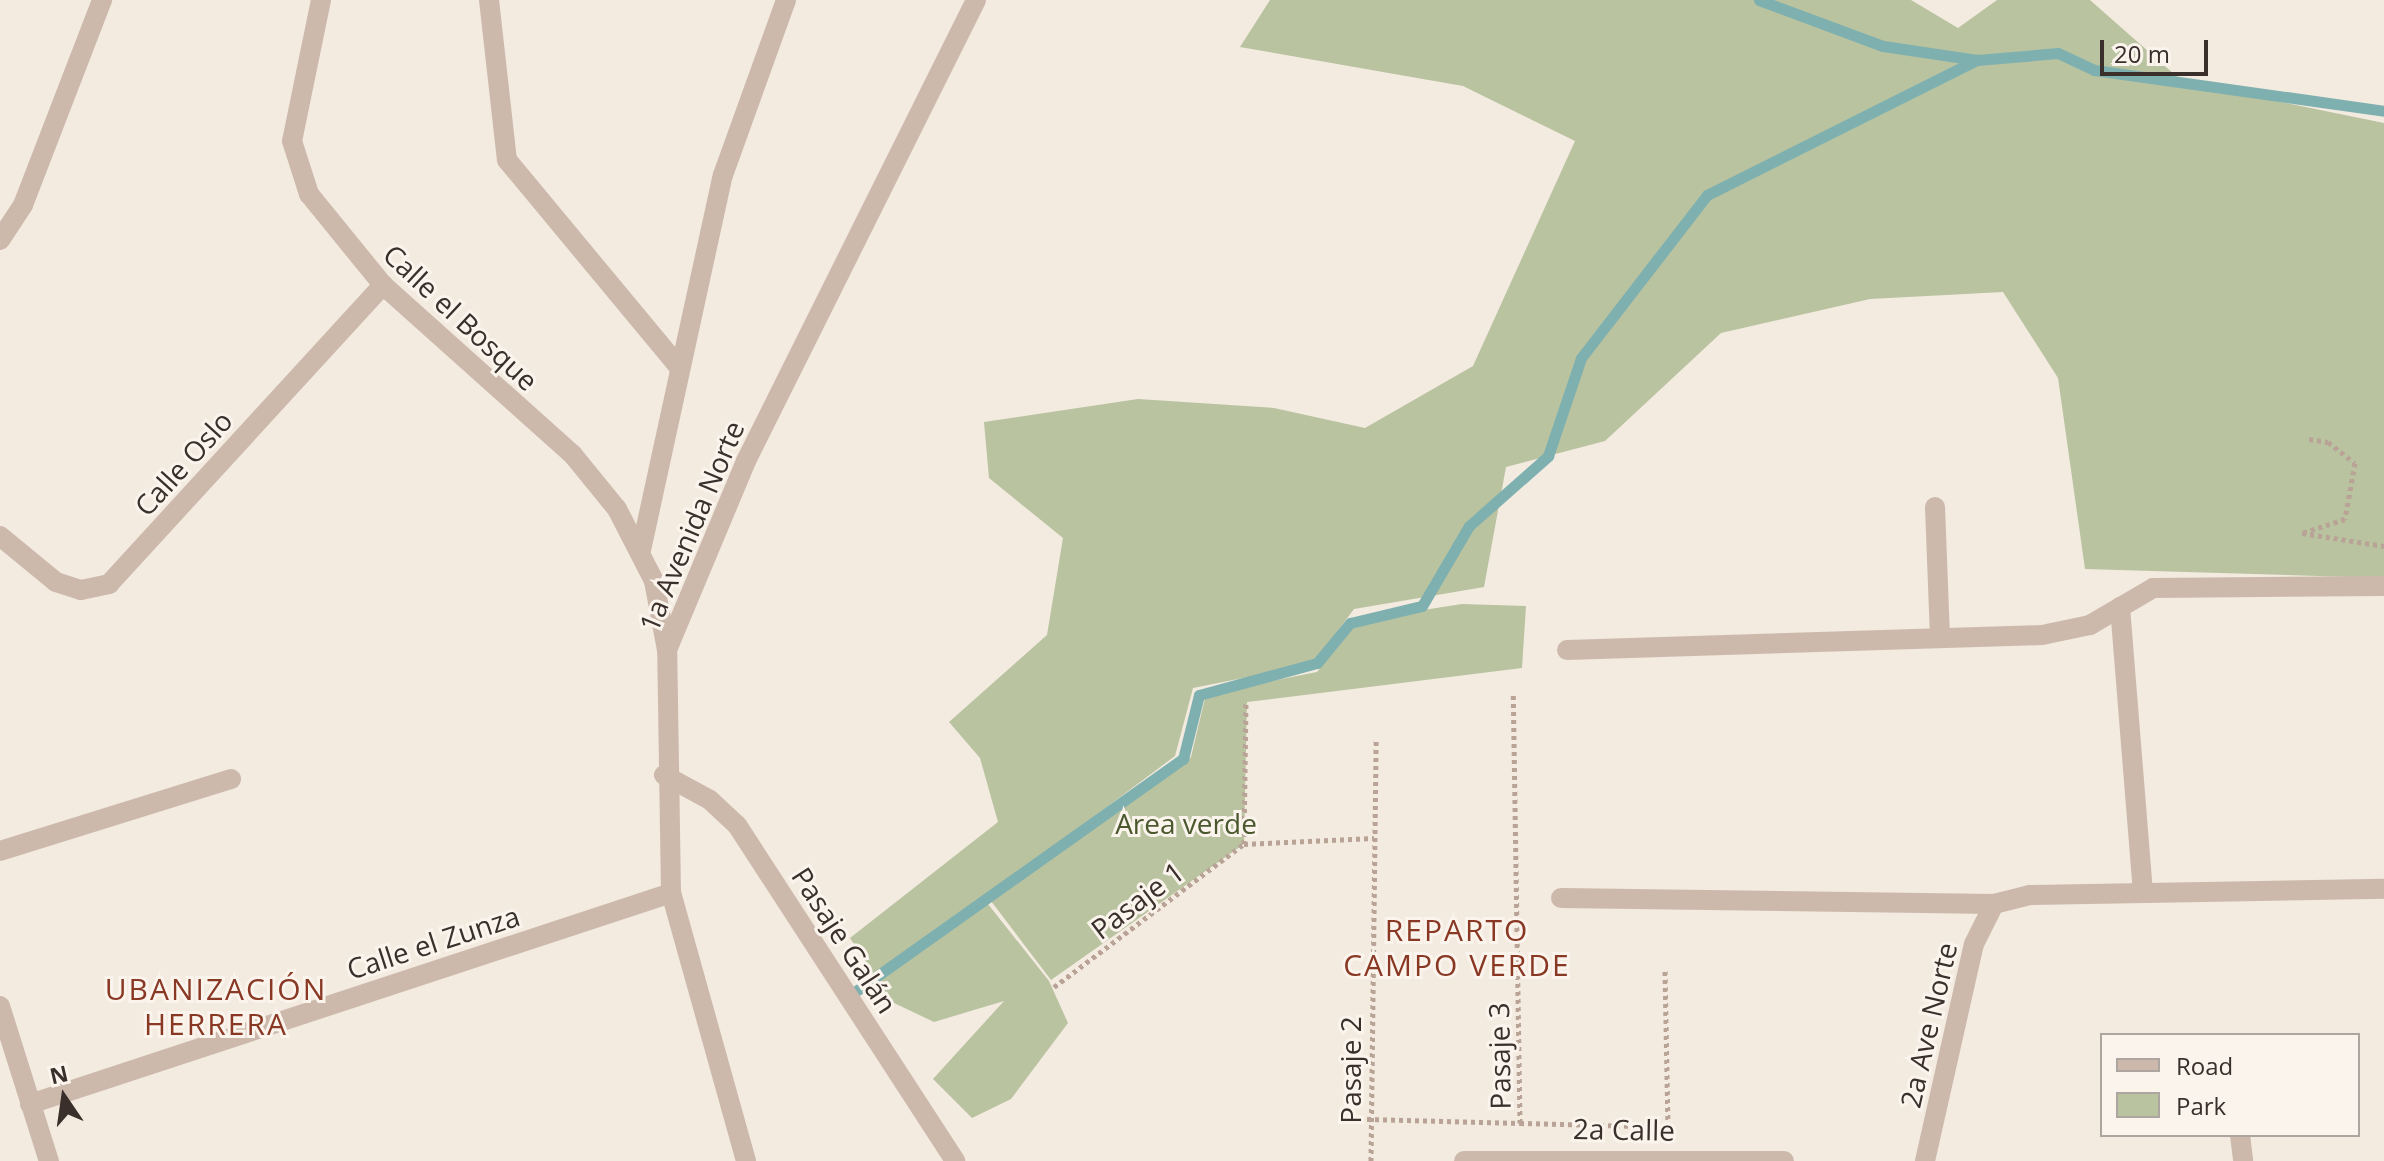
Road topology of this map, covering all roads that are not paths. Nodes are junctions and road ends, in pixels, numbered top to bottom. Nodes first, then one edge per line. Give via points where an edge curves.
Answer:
1 (102, 0) edge
2 (321, 0) edge
3 (489, 0) edge
4 (786, 0) edge
5 (976, 0) edge
6 (0, 240) edge
7 (383, 285) junction
8 (677, 365) junction
9 (1935, 507) dead end
10 (0, 536) edge
11 (641, 550) junction
12 (2384, 586) edge
13 (2120, 607) junction
14 (1940, 638) junction
15 (667, 650) junction
16 (1567, 650) dead end
17 (664, 775) junction
18 (231, 779) dead end
19 (0, 851) edge
20 (2384, 889) edge
21 (2143, 891) junction
22 (671, 893) junction
23 (1561, 898) dead end
24 (1994, 904) junction
25 (0, 1006) edge
26 (30, 1104) junction
27 (2240, 1137) edge
28 (49, 1161) edge
29 (746, 1161) edge
30 (955, 1161) edge
31 (1464, 1161) edge
32 (1784, 1161) edge
33 (1925, 1161) edge
34 (2243, 1161) edge

1 - 6 street via 23,205
2 - 7 street, Calle el Bosque via 294,112 297,165 333,232
3 - 8 street via 507,160
4 - 8 street via 723,175
5 - 15 street, 1a Avenida Norte via 746,461
7 - 10 street, Calle Oslo via 109,584 81,590 56,582
7 - 11 street, Calle el Bosque via 573,455
8 - 11 street
9 - 14 street
11 - 15 street, Calle el Bosque
12 - 13 street via 2153,588
13 - 14 street via 2090,625 2042,635
13 - 21 street
14 - 16 street
15 - 17 street, 1a Avenida Norte
17 - 22 street, 1a Avenida Norte
17 - 30 street, Pasaje Galán via 710,800 737,825
18 - 19 street
20 - 21 street
21 - 24 street via 2030,895
22 - 26 street, Calle el Zunza
22 - 29 street, 1a Avenida Norte
23 - 24 street
24 - 33 street, 2a Ave Norte via 1974,944
25 - 26 street
26 - 28 street
27 - 34 street
31 - 32 street, 2a Calle

